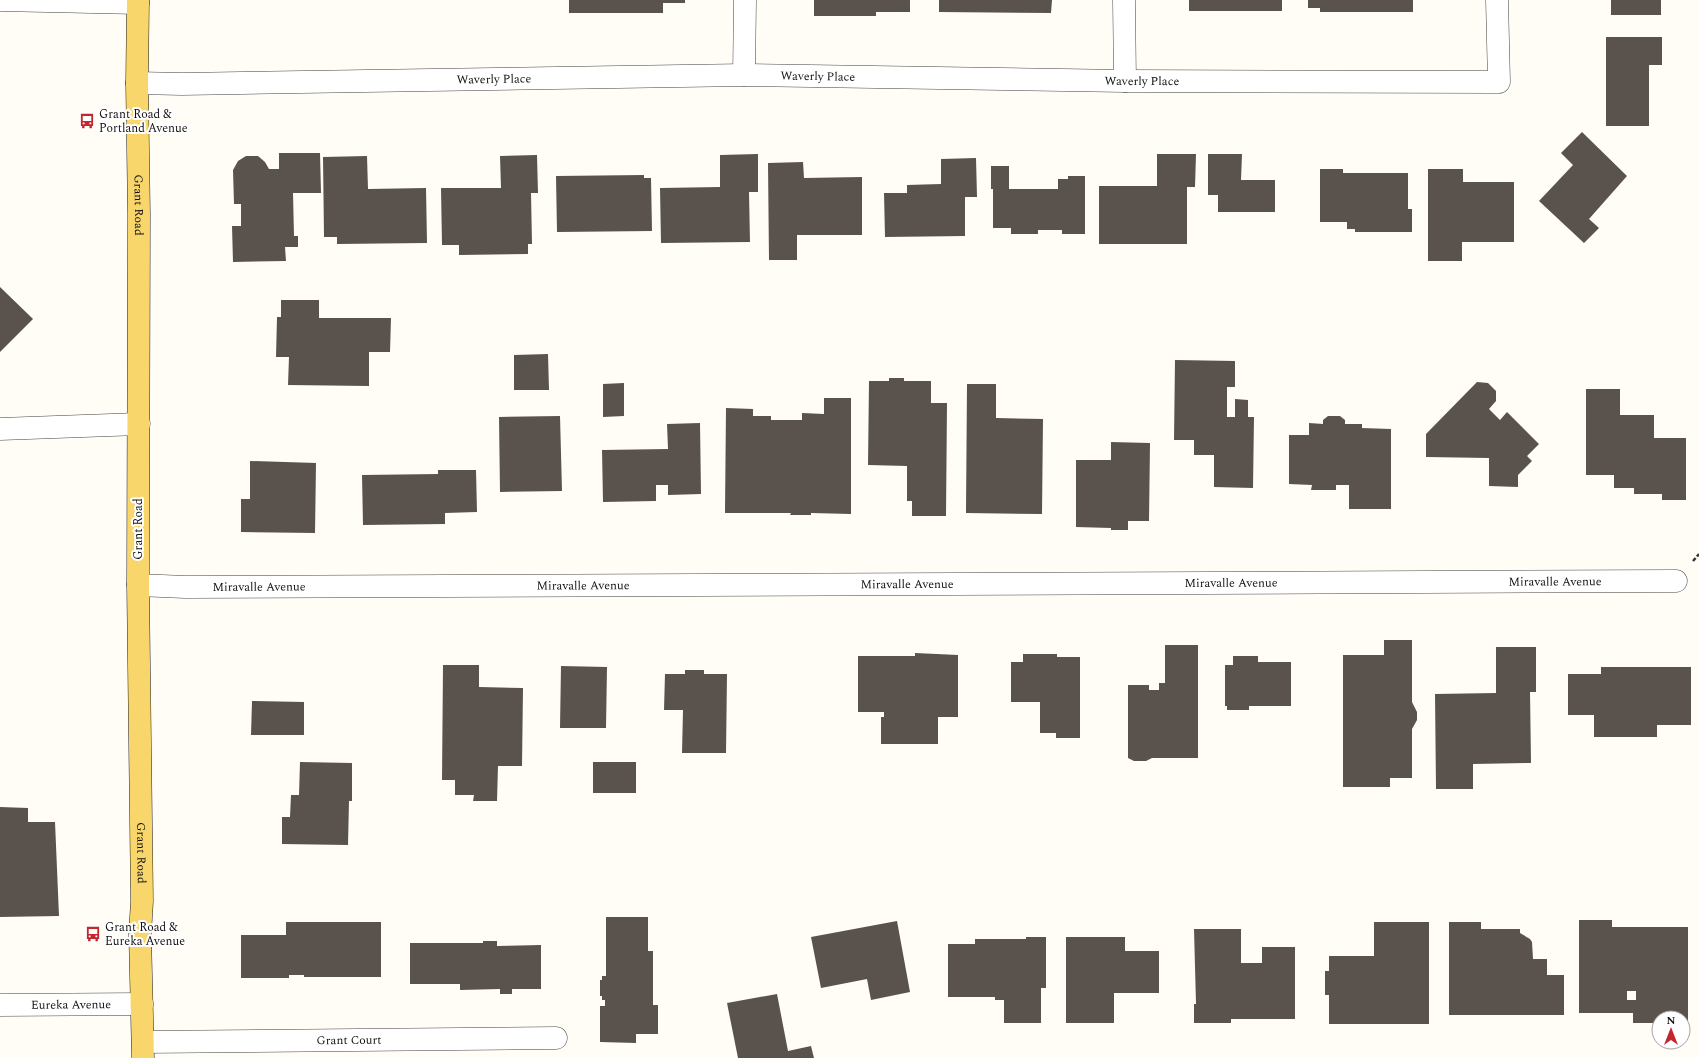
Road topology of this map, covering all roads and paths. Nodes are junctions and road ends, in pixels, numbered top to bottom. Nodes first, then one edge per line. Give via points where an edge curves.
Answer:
1 (0, 0) edge
2 (745, 0) edge
3 (1124, 0) edge
4 (1497, 0) edge
5 (138, 1) edge
6 (744, 75) junction
7 (1125, 81) junction
8 (137, 83) junction
9 (139, 424) junction
10 (0, 429) edge
11 (1676, 581) dead end
12 (138, 586) junction
13 (142, 1004) junction
14 (0, 1005) edge
15 (556, 1038) dead end
16 (143, 1050) edge

1 - 5 street
2 - 6 street
3 - 7 street
4 - 7 street, Waverly Place via 1499,82
5 - 8 main road, Grant Road
6 - 7 street, Waverly Place
6 - 8 street, Waverly Place
8 - 9 main road, Grant Road
9 - 10 street
9 - 12 main road, Grant Road
11 - 12 street, Miravalle Avenue
12 - 13 main road, Grant Road
13 - 14 street, Eureka Avenue
13 - 16 main road, Grant Road
15 - 16 street, Grant Court

